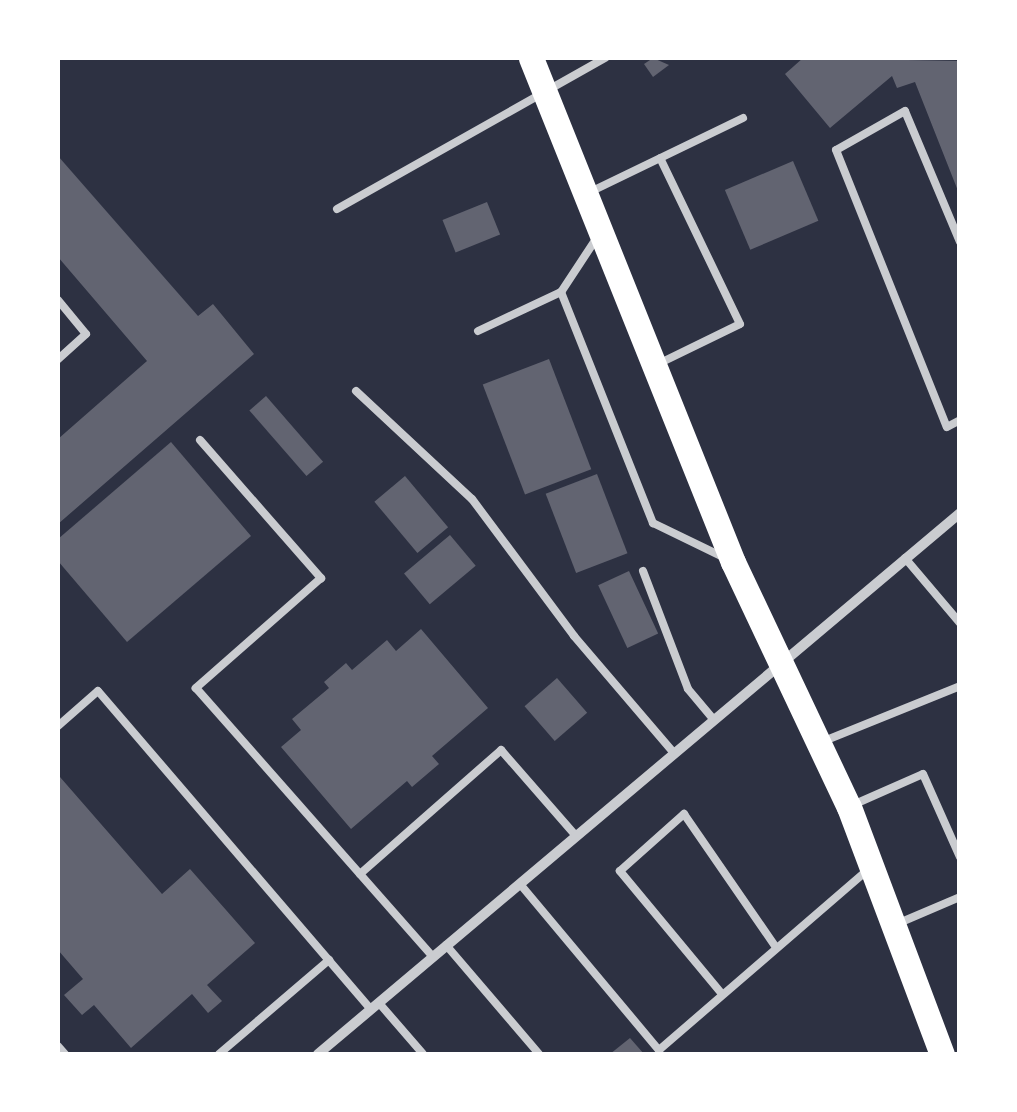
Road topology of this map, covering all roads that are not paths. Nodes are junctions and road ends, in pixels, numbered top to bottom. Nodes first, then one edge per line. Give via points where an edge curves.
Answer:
1 (531, 58) edge
2 (605, 58) edge
3 (544, 88) junction
4 (743, 118) dead end
5 (660, 158) junction
6 (586, 194) junction
7 (337, 209) dead end
8 (602, 232) junction
9 (960, 242) edge
10 (561, 292) junction
11 (58, 300) edge
12 (478, 331) dead end
13 (58, 360) edge
14 (654, 366) junction
15 (356, 391) dead end
16 (960, 420) edge
17 (200, 440) dead end
18 (960, 513) edge
19 (905, 558) junction
20 (734, 562) junction
21 (644, 571) dead end
22 (960, 623) edge
23 (783, 662) junction
24 (960, 686) edge
25 (714, 720) junction
26 (58, 726) edge
27 (820, 743) junction
28 (674, 753) junction
29 (850, 807) junction
30 (576, 836) junction
31 (960, 858) edge
32 (872, 867) junction
33 (360, 874) junction
34 (520, 884) junction
35 (960, 897) edge
36 (894, 925) junction
37 (446, 946) junction
38 (775, 946) junction
39 (433, 957) junction
40 (329, 960) junction
41 (722, 994) junction
42 (375, 1006) junction
43 (58, 1046) edge
44 (323, 1053) edge
45 (65, 1054) edge
46 (219, 1054) edge
47 (423, 1054) edge
48 (539, 1054) edge
49 (942, 1054) edge

1 - 3 main road
2 - 3 lane
3 - 6 main road
3 - 7 lane
4 - 5 lane
5 - 6 lane
5 - 14 lane via 740,324
6 - 8 main road
8 - 10 lane
8 - 14 main road
9 - 16 lane via 904,111 836,150 947,427
10 - 12 lane
10 - 20 lane via 654,523
11 - 13 lane via 86,334
14 - 20 main road
15 - 28 lane via 472,499 574,636
17 - 33 lane via 321,578 196,688
18 - 19 street
19 - 22 lane
19 - 23 street
20 - 23 main road
21 - 25 lane via 688,689
23 - 25 street
23 - 27 main road
24 - 27 lane
25 - 28 street
26 - 40 lane via 98,691
27 - 29 main road
28 - 30 street
29 - 31 lane via 923,774
29 - 32 main road
30 - 33 lane via 501,750
30 - 34 street
32 - 36 main road
32 - 38 lane
33 - 39 lane
34 - 37 street
34 - 41 lane via 659,1050
35 - 36 lane
36 - 49 main road
37 - 39 street
37 - 48 lane
38 - 41 lane
38 - 41 lane via 684,814 620,871
39 - 42 street
40 - 42 lane
40 - 46 lane
42 - 44 street
42 - 47 lane
43 - 45 lane

